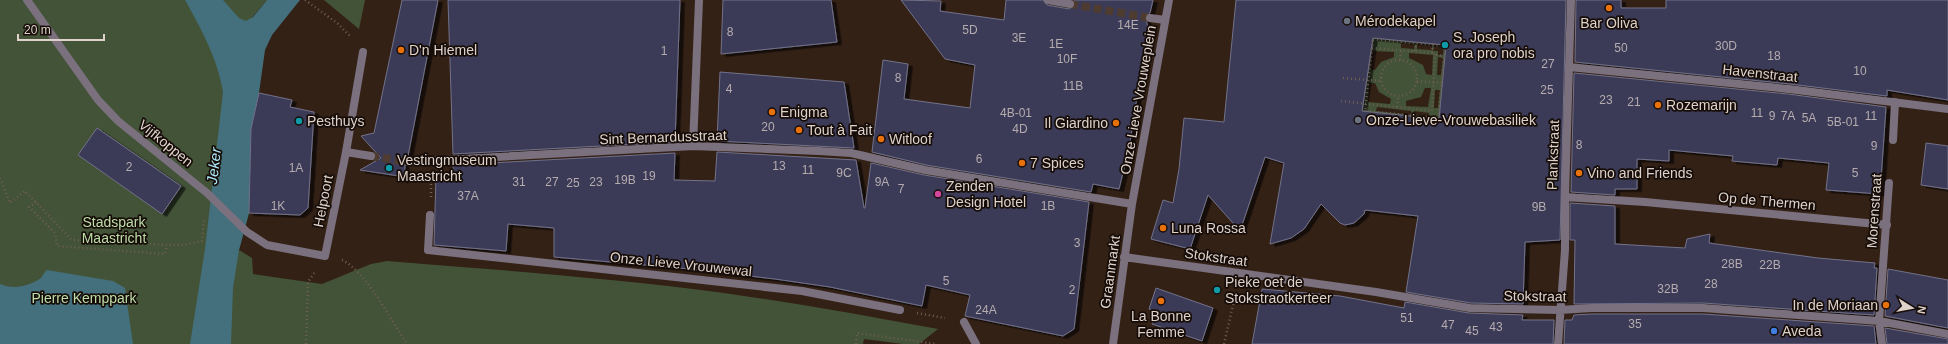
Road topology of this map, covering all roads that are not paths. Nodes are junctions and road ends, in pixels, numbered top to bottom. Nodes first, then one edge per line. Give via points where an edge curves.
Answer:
1 (27, 0) edge
2 (699, 0) edge
3 (1048, 0) edge
4 (1169, 0) edge
5 (1571, 0) edge
6 (1070, 4) dead end
7 (1150, 18) tunnel mouth
8 (1165, 20) junction
9 (363, 52) road end
10 (1569, 67) junction
11 (1895, 102) junction
12 (1948, 109) edge
13 (1893, 140) dead end
14 (693, 146) junction
15 (346, 152) junction
16 (371, 156) tunnel mouth
17 (407, 162) tunnel mouth
18 (1889, 183) dead end
19 (1565, 197) junction
20 (1132, 204) junction
21 (430, 215) road end
22 (1887, 225) junction
23 (326, 256) joint
24 (1124, 257) junction
25 (900, 310) road end
26 (1560, 310) junction
27 (1879, 321) junction
28 (964, 322) road end
29 (1948, 334) edge
30 (976, 344) edge
31 (1113, 344) edge
32 (1558, 344) edge
33 (1882, 344) edge

1 - 23 street, Vijfkoppen via 98,100 118,121 207,193 247,232 267,245
2 - 14 street
3 - 6 street
4 - 8 street, Onze Lieve Vrouweplein
5 - 10 street, Plankstraat
7 - 8 street
8 - 20 street, Onze Lieve Vrouweplein
9 - 15 street, Helpoort
10 - 11 street, Havenstraat
10 - 19 street, Plankstraat
11 - 12 street, Havenstraat
11 - 13 street
14 - 17 street, Sint Bernardusstraat
14 - 20 street, Sint Bernardusstraat via 851,153 925,170
15 - 16 street
15 - 23 street, Helpoort
18 - 22 street, Morenstraat
19 - 22 street, Op de Thermen
19 - 26 street, Plankstraat via 1565,250
20 - 24 street, Graanmarkt
21 - 25 street, Onze Lieve Vrouwewal via 428,250 802,291
22 - 27 street, Morenstraat
24 - 26 street, Stokstraat via 1376,292 1470,308
24 - 31 street, Graanmarkt
26 - 27 street, Stokstraat via 1703,308
26 - 32 street, Plankstraat
27 - 29 street, Stokstraat
27 - 33 street, Morenstraat
28 - 30 street

